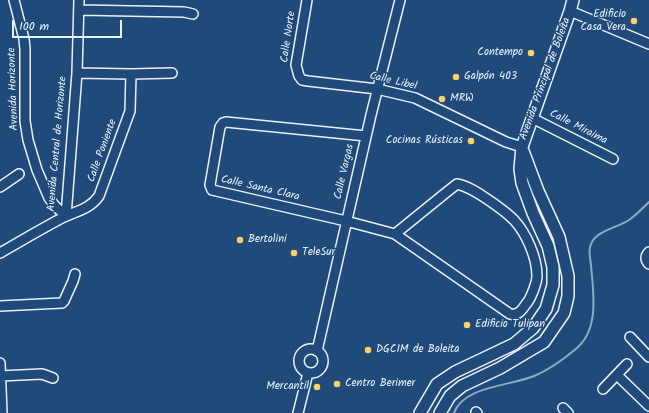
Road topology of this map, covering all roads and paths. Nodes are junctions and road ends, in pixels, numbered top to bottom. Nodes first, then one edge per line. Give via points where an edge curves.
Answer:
1 (14, 0) edge
2 (79, 0) edge
3 (307, 0) edge
4 (400, 0) edge
5 (573, 0) edge
6 (79, 10) junction
7 (570, 11) junction
8 (193, 14) dead end
9 (649, 44) edge
10 (77, 73) junction
11 (172, 73) dead end
12 (131, 74) junction
13 (299, 76) joint
14 (377, 89) junction
15 (532, 118) junction
16 (366, 136) junction
17 (522, 147) junction
18 (613, 159) dead end
19 (19, 174) dead end
20 (0, 187) edge
21 (66, 216) junction
22 (346, 222) junction
23 (395, 234) junction
24 (0, 253) edge
25 (74, 274) dead end
26 (0, 306) edge
27 (630, 337) dead end
28 (316, 351) junction
29 (649, 357) edge
30 (0, 363) edge
31 (627, 364) dead end
32 (308, 373) junction
33 (616, 375) junction
34 (0, 376) edge
35 (52, 378) dead end
36 (603, 389) dead end
37 (649, 406) edge
38 (2, 413) edge
39 (298, 413) edge
40 (420, 413) edge
41 (440, 413) edge

1 - 21 street, Avenida Horizonte via 25,48 25,121 28,140 49,198
2 - 6 street, Avenida Central de Horizonte
3 - 13 street, Calle Norte via 296,65
4 - 14 street, Calle Vargas
5 - 7 street, Avenida Principal de Boleíta
6 - 8 street
6 - 10 street, Avenida Central de Horizonte
7 - 9 street
7 - 15 street, Avenida Principal de Boleíta
10 - 12 street
10 - 21 street, Avenida Central de Horizonte
11 - 12 street
12 - 21 street, Calle Poniente via 130,111 99,196 95,202
13 - 14 street, Calle Libel via 302,80 308,81
14 - 16 street, Calle Vargas
14 - 17 street, Calle Libel via 415,98 506,142
15 - 17 street, Avenida Principal de Boleíta
15 - 18 street, Calle Miraima
16 - 22 street, Calle Vargas
16 - 22 street, Calle Santa Clara via 226,122 220,127 210,185 212,190
17 - 40 street, Avenida Principal de Boleíta via 522,183 548,246 553,267 553,285 546,309 533,328 514,344 455,372 437,384
17 - 41 street, Avenida Principal de Boleíta via 559,237 568,276 568,296 564,313 544,342 500,368 462,386 450,396
19 - 20 street
21 - 24 street, Avenida Central de Horizonte
22 - 23 street, Calle Santa Clara
22 - 28 street, Calle Vargas
23 - 23 street, Calle Santa Clara via 510,314 517,314 529,300 537,277 536,262 530,245 514,220 463,185 457,184
25 - 26 street via 62,303
27 - 29 street
28 - 32 street via 322,356 322,367 316,372
28 - 32 street via 309,350 300,356 300,366
30 - 34 street
31 - 33 street
32 - 39 street
33 - 36 street
33 - 37 street
34 - 35 street via 42,374
34 - 38 street

